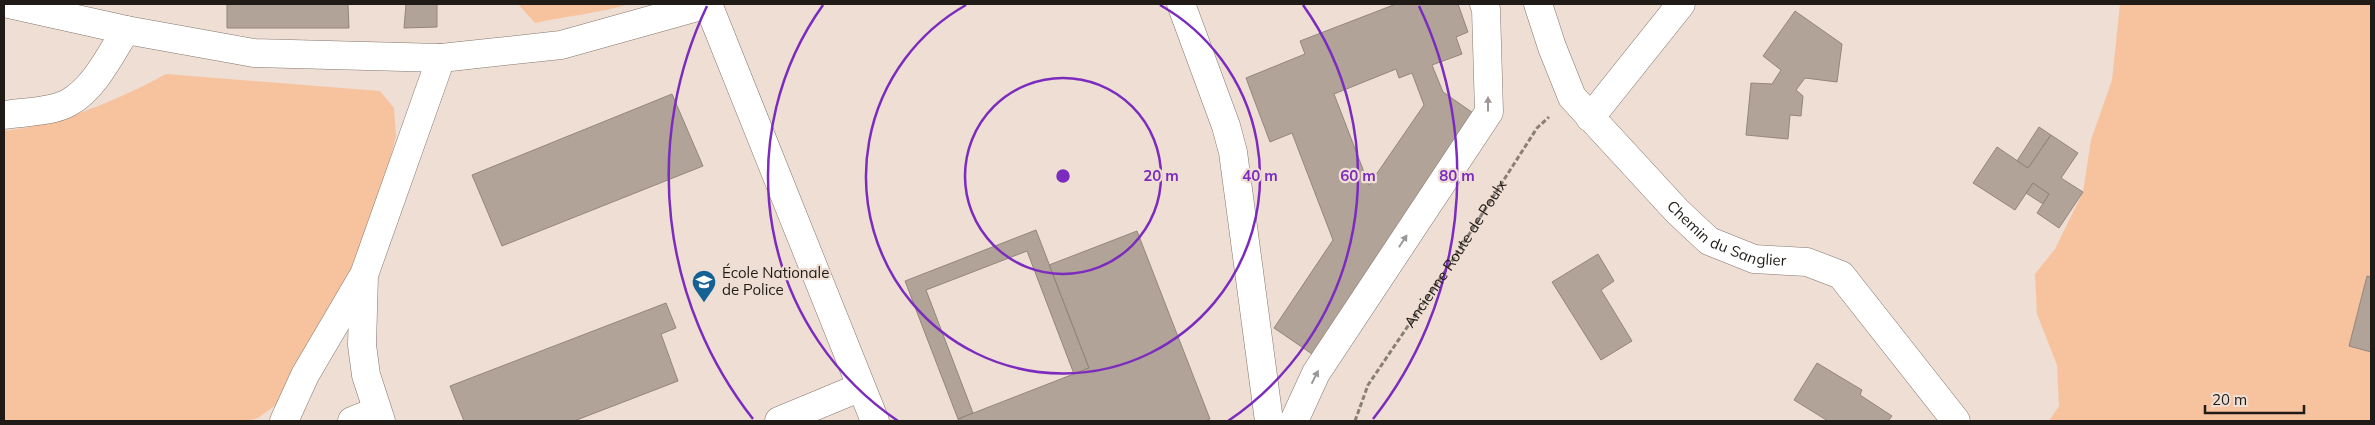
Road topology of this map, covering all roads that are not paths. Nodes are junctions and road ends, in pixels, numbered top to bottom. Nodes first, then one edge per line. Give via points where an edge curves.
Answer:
1 (9, 4) edge
2 (708, 4) edge
3 (1181, 4) edge
4 (1484, 4) edge
5 (1538, 4) edge
6 (1681, 4) edge
7 (126, 30) junction
8 (441, 58) junction
9 (4, 115) edge
10 (1590, 118) junction
11 (364, 275) junction
12 (861, 387) junction
13 (379, 416) edge
14 (284, 421) edge
15 (352, 421) edge
16 (779, 421) edge
17 (875, 421) edge
18 (1269, 421) edge
19 (1294, 421) edge
20 (1956, 421) edge

1 - 7 street
2 - 8 street via 561,45
2 - 12 street
3 - 18 street via 1233,152
19 -> 4 street via 1316,374 1488,112
5 - 10 street, Chemin du Sanglier via 1572,97
6 - 10 street
7 - 8 street via 254,53
7 - 9 street via 95,78 68,103
8 - 11 street
10 - 20 street, Chemin du Sanglier via 1709,241 1754,259 1807,262 1841,275
11 - 13 street via 362,345 366,376
11 - 14 street via 305,375
12 - 16 street
12 - 17 street
13 - 15 street

